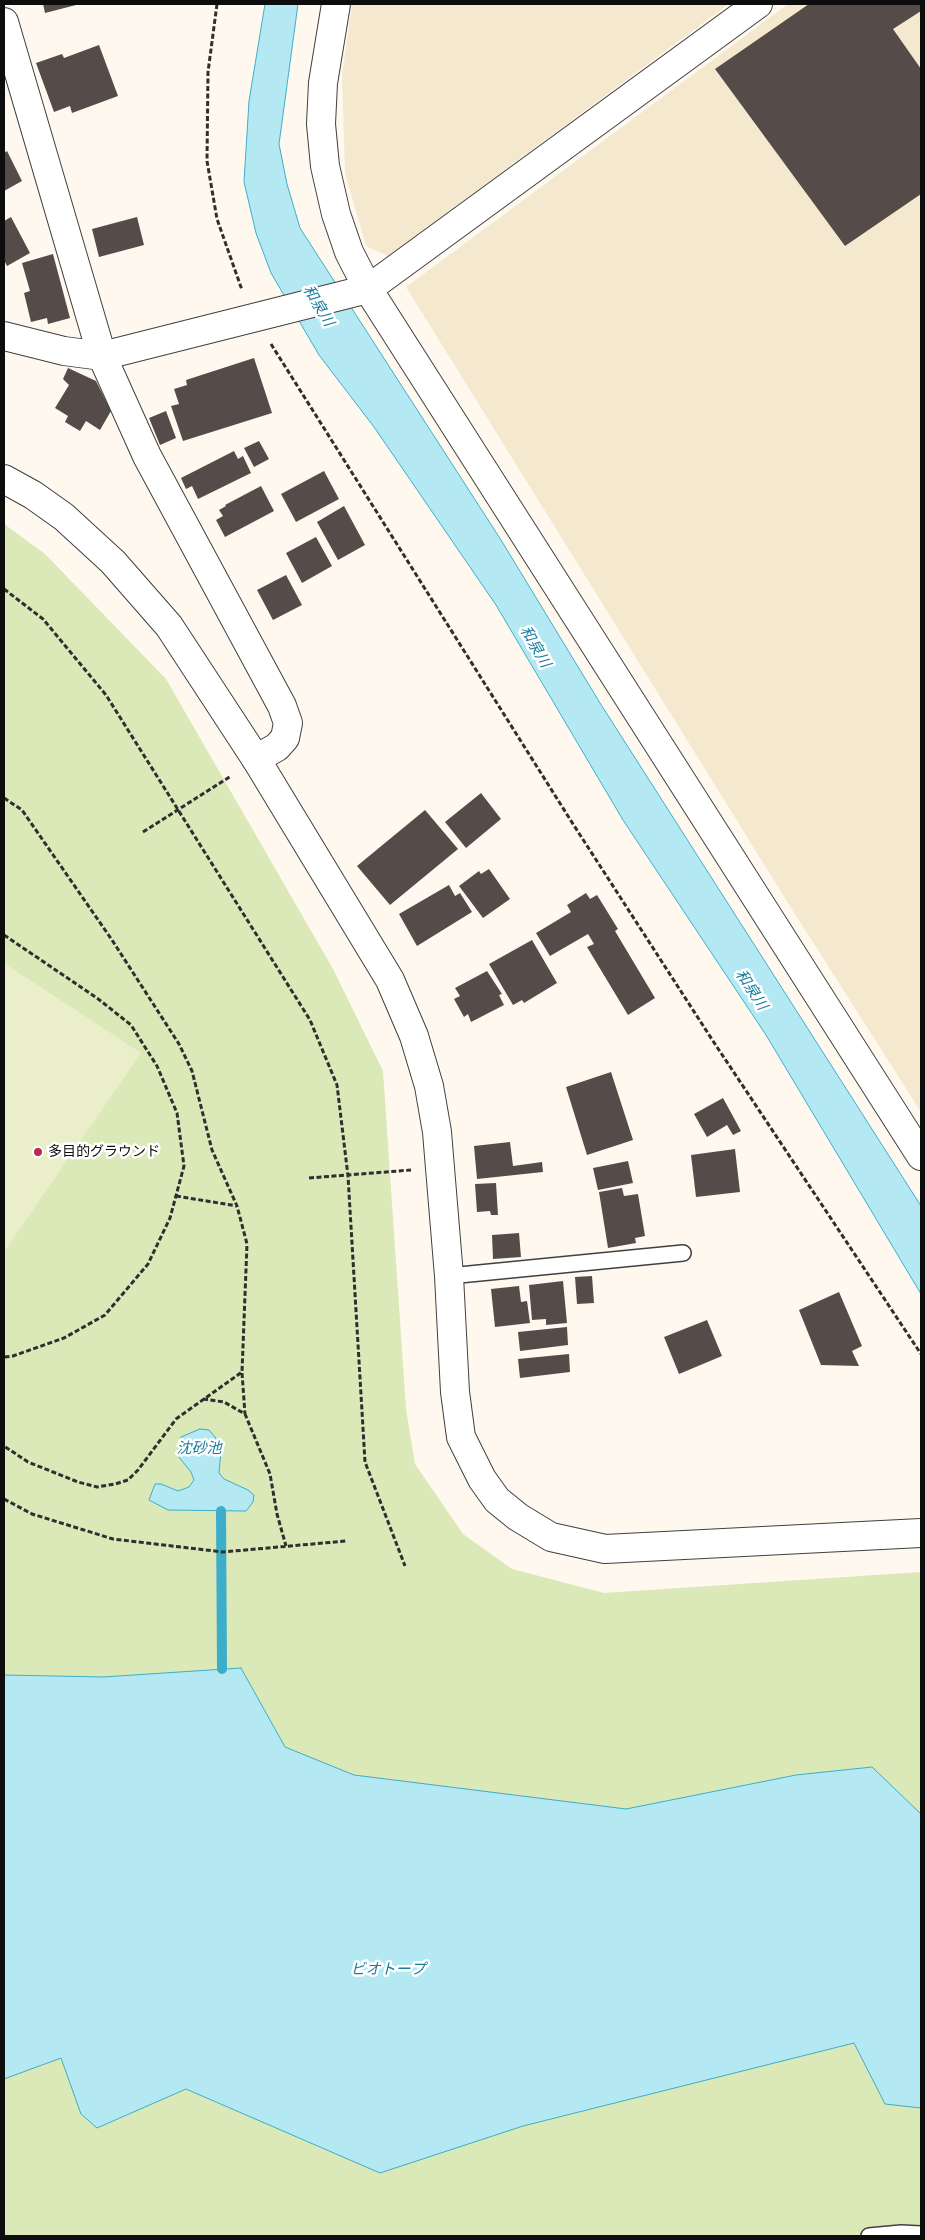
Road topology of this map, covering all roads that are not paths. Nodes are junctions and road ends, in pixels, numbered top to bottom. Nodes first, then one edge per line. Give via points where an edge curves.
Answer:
1 (336, 4) edge
2 (758, 4) edge
3 (4, 22) edge
4 (362, 291) junction
5 (4, 336) edge
6 (102, 356) junction
7 (4, 479) edge
8 (256, 759) junction
9 (921, 1156) edge
10 (683, 1253) dead end
11 (449, 1276) junction
12 (921, 1533) edge
13 (921, 2234) edge
14 (869, 2236) edge

1 - 4 street via 323,83 321,124 325,166 336,214
2 - 4 street
3 - 6 street
4 - 6 street
4 - 9 street
5 - 6 street via 64,351
6 - 8 street via 147,456 285,715 288,723 285,738 277,747
7 - 8 street via 64,517 113,562 169,626
8 - 11 street via 390,980 414,1036 429,1086 441,1168
10 - 11 lane
11 - 12 street via 455,1392 461,1437 482,1479 497,1500 551,1537 605,1549
13 - 14 lane

